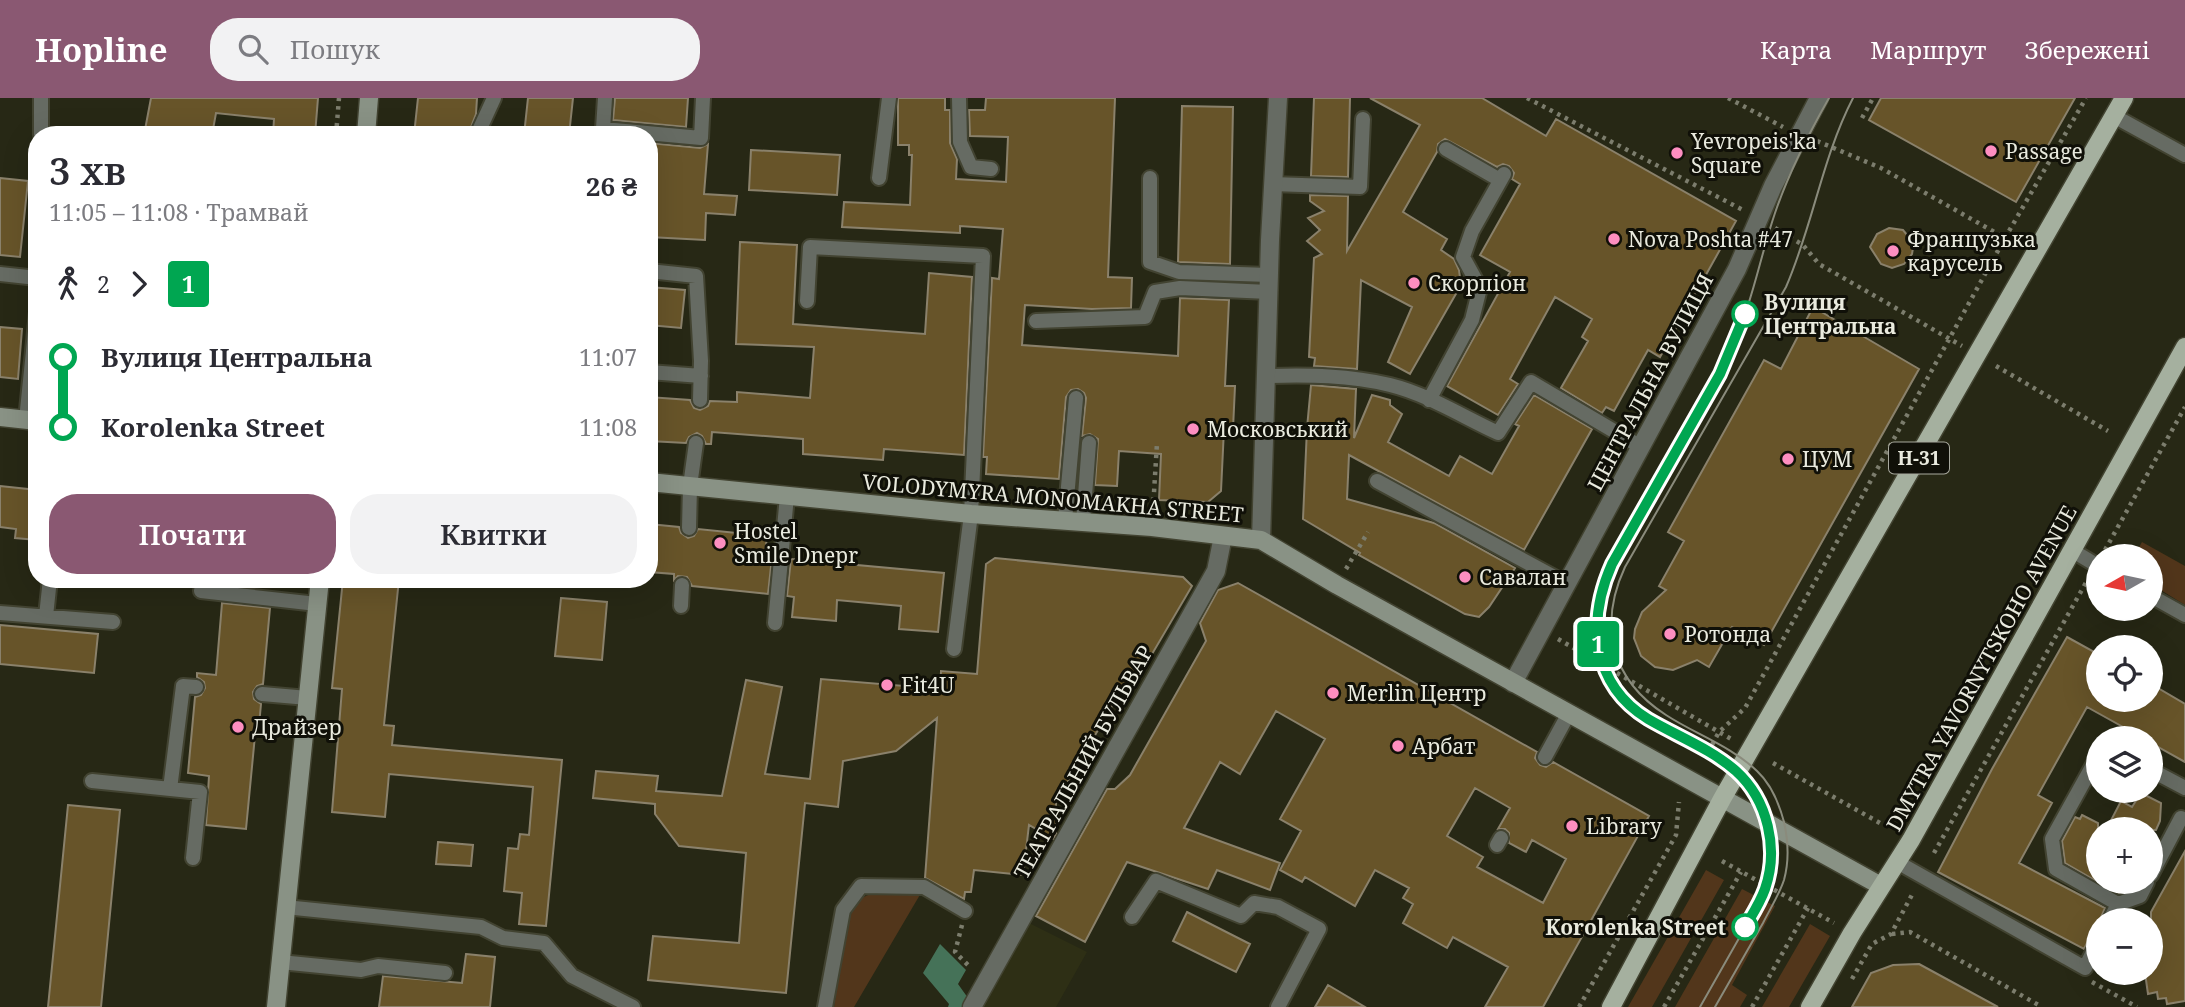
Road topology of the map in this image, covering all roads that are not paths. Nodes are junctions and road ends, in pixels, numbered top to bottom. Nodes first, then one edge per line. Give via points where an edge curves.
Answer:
1 (41, 98) edge
2 (369, 98) edge
3 (494, 98) edge
4 (605, 98) edge
5 (703, 98) edge
6 (889, 98) edge
7 (959, 98) edge
8 (1278, 98) edge
9 (1819, 98) edge
10 (2124, 98) edge
11 (2114, 116) junction
12 (1363, 119) dead end
13 (41, 126) edge
14 (367, 126) edge
15 (481, 126) edge
16 (603, 126) edge
17 (658, 134) edge
18 (1446, 149) dead end
19 (2185, 155) edge
20 (991, 169) dead end
21 (879, 178) dead end
22 (1150, 178) dead end
23 (1272, 184) junction
24 (658, 272) edge
25 (0, 274) edge
26 (28, 277) edge
27 (1269, 284) junction
28 (807, 301) dead end
29 (1036, 321) dead end
30 (2185, 346) edge
31 (658, 373) edge
32 (701, 376) junction
33 (1266, 376) junction
34 (1076, 398) dead end
35 (1425, 398) junction
36 (700, 400) dead end
37 (0, 417) edge
38 (28, 420) edge
39 (696, 443) dead end
40 (1089, 443) dead end
41 (1641, 447) junction
42 (1377, 481) dead end
43 (658, 483) edge
44 (690, 486) junction
45 (787, 496) junction
46 (971, 514) junction
47 (1074, 521) junction
48 (689, 528) dead end
49 (1223, 536) junction
50 (1261, 540) junction
51 (2073, 551) junction
52 (2086, 556) edge
53 (1567, 584) junction
54 (682, 585) dead end
55 (49, 588) edge
56 (319, 588) edge
57 (201, 591) dead end
58 (2163, 603) edge
59 (317, 604) junction
60 (681, 606) dead end
61 (0, 613) edge
62 (2185, 615) edge
63 (46, 616) junction
64 (113, 622) dead end
65 (775, 623) dead end
66 (954, 649) dead end
67 (1513, 683) junction
68 (196, 687) dead end
69 (262, 694) dead end
70 (308, 698) junction
71 (1569, 713) junction
72 (1545, 757) dead end
73 (2163, 776) edge
74 (2086, 778) edge
75 (92, 781) dead end
76 (2185, 788) edge
77 (170, 789) junction
78 (1722, 799) junction
79 (2181, 818) dead end
80 (2163, 852) edge
81 (193, 858) dead end
82 (1897, 862) junction
83 (1881, 886) junction
84 (2141, 894) edge
85 (2118, 904) junction
86 (285, 907) junction
87 (2116, 908) edge
88 (965, 911) road end
89 (1132, 917) dead end
90 (280, 962) junction
91 (2086, 966) edge
92 (445, 972) dead end
93 (276, 1007) edge
94 (633, 1007) edge
95 (825, 1007) edge
96 (972, 1007) edge
97 (1278, 1007) edge
98 (1611, 1007) edge
99 (1810, 1007) edge

1 - 13 lane
2 - 14 main road
3 - 15 lane
4 - 16 lane
5 - 17 lane via 701,138
6 - 21 lane
7 - 20 lane via 960,142 971,167
8 - 23 street
9 - 41 street, ЦЕНТРАЛЬНА ВУЛИЦЯ via 1773,186 1742,260
10 - 11 main road, Н-31
11 - 19 lane
11 - 78 main road, Н-31
12 - 23 lane via 1360,187
18 - 35 lane via 1502,177 1463,257 1480,288 1472,320
22 - 27 lane via 1150,262 1179,272
23 - 27 street
24 - 32 lane via 696,276
25 - 26 lane
27 - 29 lane via 1155,292 1145,317
27 - 33 street
28 - 46 lane via 810,247 983,256
30 - 51 main road, DMYTRA YAVORNYTSKOHO AVENUE
31 - 32 lane
32 - 36 lane
33 - 35 lane via 1343,376
33 - 50 street
34 - 47 lane
35 - 41 lane via 1498,433 1531,382
37 - 38 main road
39 - 44 lane
40 - 47 lane
41 - 53 street, ЦЕНТРАЛЬНА ВУЛИЦЯ
42 - 53 lane
43 - 44 main road, VOLODYMYRA MONOMAKHA STREET
44 - 45 main road, VOLODYMYRA MONOMAKHA STREET
44 - 48 lane
45 - 46 main road, VOLODYMYRA MONOMAKHA STREET
45 - 65 lane
46 - 47 main road, VOLODYMYRA MONOMAKHA STREET
46 - 66 lane
47 - 49 main road, VOLODYMYRA MONOMAKHA STREET
49 - 50 main road, VOLODYMYRA MONOMAKHA STREET
49 - 96 street, ТЕАТРАЛЬНИЙ БУЛЬВАР via 1216,571
50 - 67 main road, VOLODYMYRA MONOMAKHA STREET
51 - 52 lane
51 - 82 main road, DMYTRA YAVORNYTSKOHO AVENUE
53 - 67 street, ЦЕНТРАЛЬНА ВУЛИЦЯ
54 - 60 lane
55 - 63 lane
56 - 59 main road
57 - 59 lane
58 - 62 lane
59 - 70 main road
61 - 63 lane
63 - 64 lane
67 - 71 main road, VOLODYMYRA MONOMAKHA STREET
68 - 77 lane via 183,686
69 - 70 lane
70 - 86 main road
71 - 72 lane
71 - 78 main road, VOLODYMYRA MONOMAKHA STREET
73 - 76 lane
74 - 85 lane via 2052,839 2056,869
75 - 77 lane
77 - 81 lane via 200,792
78 - 83 main road, VOLODYMYRA MONOMAKHA STREET
78 - 98 main road, Н-31
79 - 80 lane
82 - 83 main road, DMYTRA YAVORNYTSKOHO AVENUE
82 - 91 lane
83 - 99 main road, DMYTRA YAVORNYTSKOHO AVENUE
84 - 85 lane
85 - 87 lane
86 - 90 main road
86 - 94 lane via 481,927 503,938 544,943 572,976
88 - 95 lane via 924,887 861,886 843,910
89 - 97 lane via 1156,881 1241,916 1254,903 1278,907 1320,929
90 - 92 lane
90 - 93 main road

